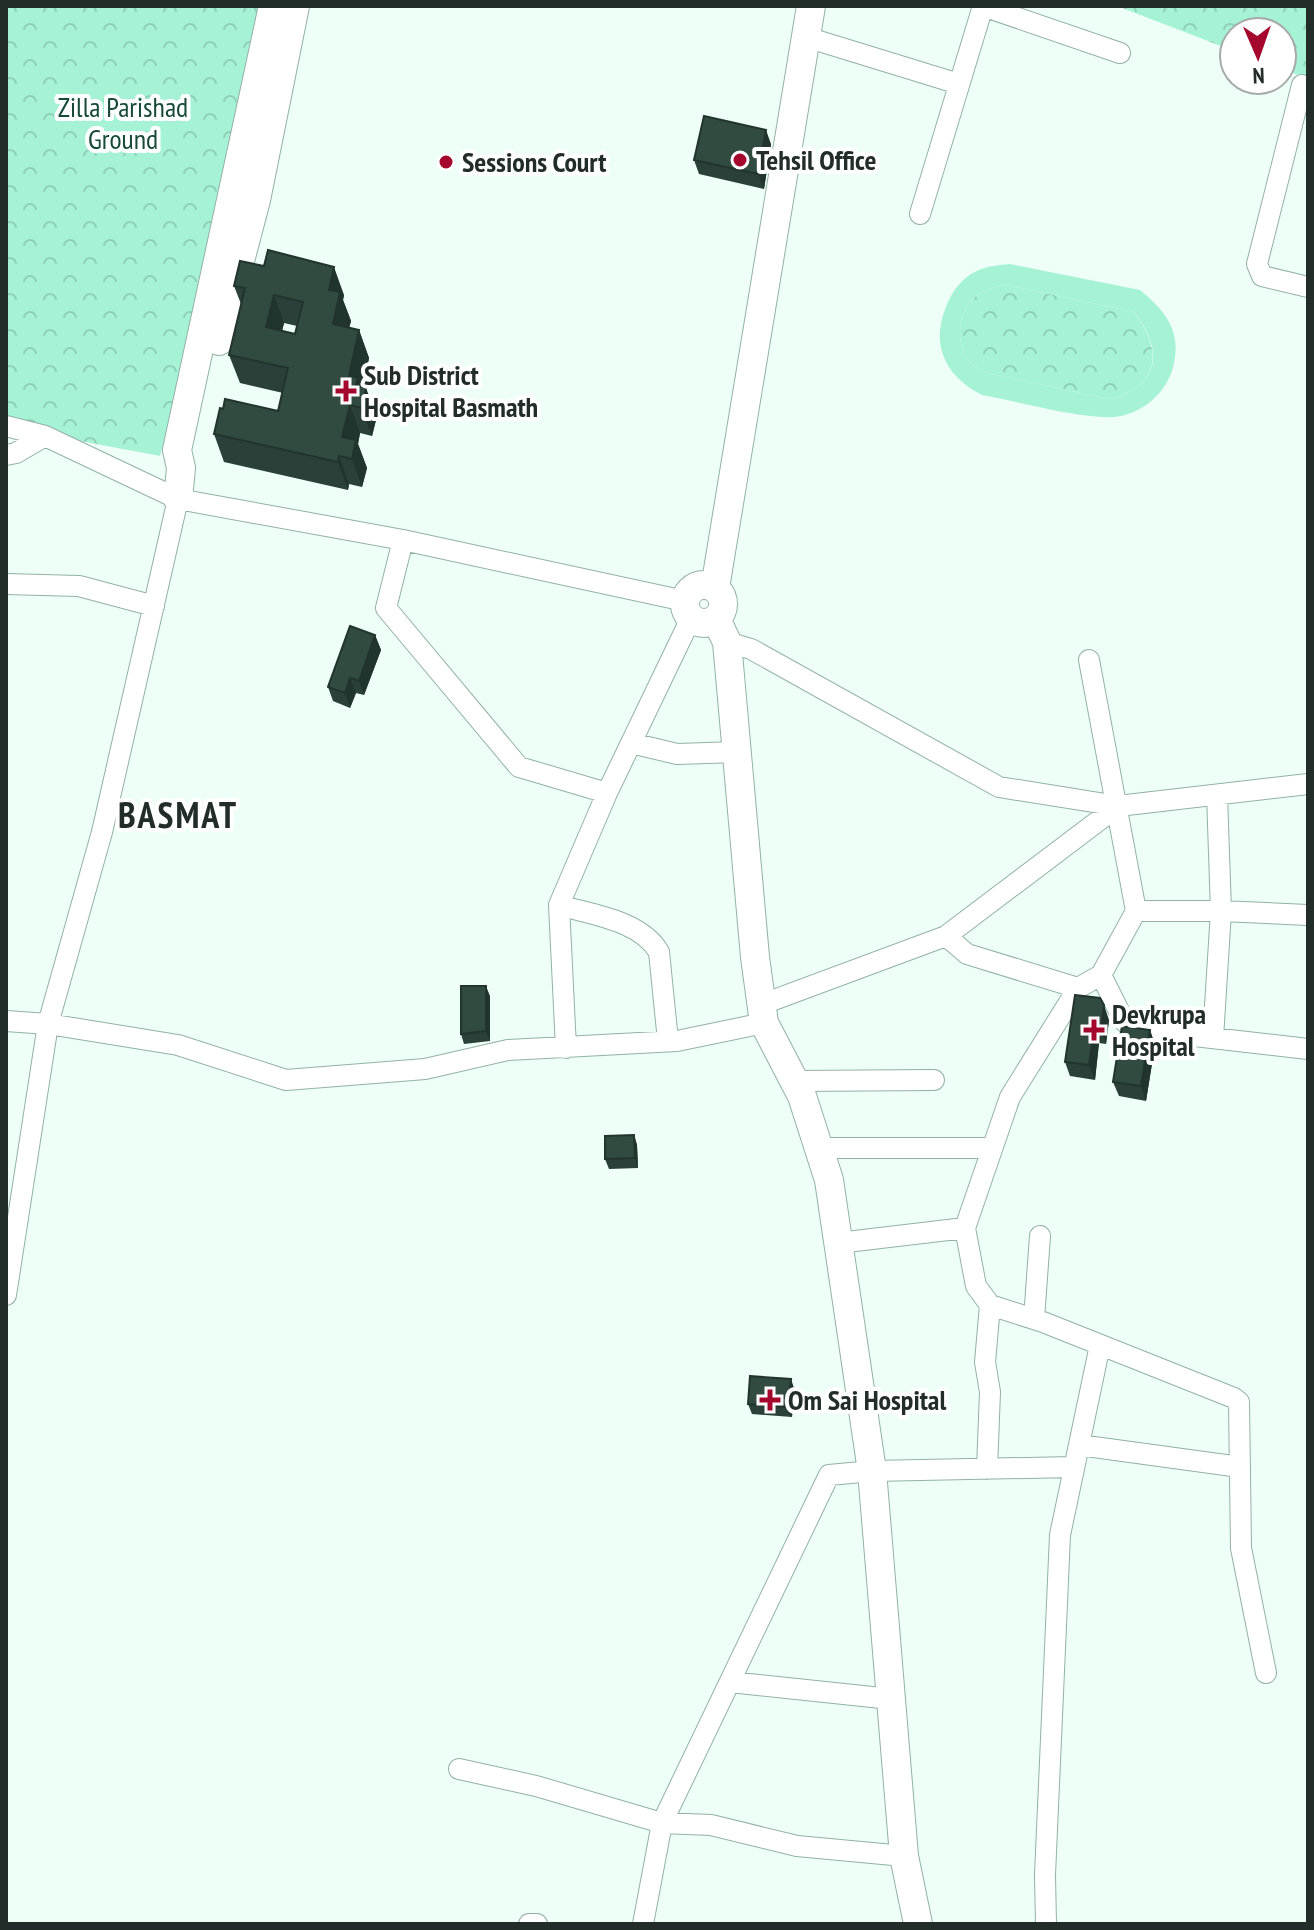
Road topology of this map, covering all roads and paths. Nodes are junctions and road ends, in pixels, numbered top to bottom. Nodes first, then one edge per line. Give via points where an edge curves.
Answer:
1 (273, 6) edge
2 (295, 6) edge
3 (811, 6) edge
4 (983, 6) edge
5 (806, 37) junction
6 (1120, 53) dead end
7 (959, 84) junction
8 (1302, 85) dead end
9 (920, 214) dead end
10 (1308, 287) edge
11 (6, 426) edge
12 (45, 436) junction
13 (6, 455) edge
14 (181, 468) junction
15 (178, 499) junction
16 (403, 540) junction
17 (6, 584) edge
18 (154, 606) junction
19 (705, 620) junction
20 (1089, 660) dead end
21 (631, 743) junction
22 (737, 752) junction
23 (1308, 784) edge
24 (607, 793) junction
25 (1217, 795) junction
26 (1118, 806) junction
27 (559, 905) junction
28 (1136, 911) junction
29 (1221, 911) junction
30 (1308, 915) edge
31 (946, 936) junction
32 (1101, 975) junction
33 (1078, 988) junction
34 (763, 1013) junction
35 (6, 1021) edge
36 (48, 1024) junction
37 (1213, 1038) junction
38 (668, 1041) junction
39 (566, 1048) junction
40 (1308, 1049) edge
41 (934, 1080) dead end
42 (794, 1081) junction
43 (819, 1148) junction
44 (991, 1148) junction
45 (965, 1228) junction
46 (1040, 1236) dead end
47 (838, 1243) junction
48 (6, 1295) edge
49 (990, 1305) junction
50 (1034, 1319) junction
51 (1100, 1345) junction
52 (1079, 1445) junction
53 (1073, 1467) junction
54 (1240, 1467) junction
55 (987, 1469) junction
56 (872, 1471) junction
57 (1266, 1673) dead end
58 (730, 1682) junction
59 (891, 1699) junction
60 (459, 1769) dead end
61 (662, 1823) junction
62 (904, 1856) junction
63 (529, 1924) edge
64 (537, 1924) edge
65 (643, 1924) edge
66 (918, 1924) edge
67 (1046, 1924) edge

1 - 14 main road via 177,450
2 - 14 main road via 256,200 190,452
3 - 5 main road
4 - 6 street
4 - 7 street
5 - 7 street
5 - 19 main road via 715,588 723,600 721,614
7 - 9 street
8 - 10 street via 1257,264 1262,276
11 - 12 street
12 - 13 street
12 - 15 street
14 - 15 main road
15 - 16 street
15 - 18 street
16 - 19 street
16 - 24 street via 386,608 519,767
17 - 18 street via 79,586
18 - 36 street via 102,832
19 - 21 street
19 - 22 main road
19 - 26 street via 999,787
20 - 26 street
21 - 22 street via 677,754
21 - 24 street
22 - 34 main road
23 - 25 street
24 - 27 street
25 - 26 street
25 - 29 street
26 - 28 street
26 - 31 street
27 - 38 street via 636,929 652,941 659,952
27 - 39 street
28 - 29 street
28 - 32 street
29 - 30 street
29 - 37 street
31 - 33 street via 967,954
31 - 34 street
32 - 33 street
32 - 37 street via 1133,1029
33 - 44 street via 1010,1097
34 - 38 street
34 - 42 main road
35 - 36 street
36 - 39 street via 178,1045 286,1080 425,1069 508,1050
36 - 48 street
37 - 40 street
38 - 39 street
41 - 42 street
42 - 43 main road
43 - 44 street
43 - 47 main road
44 - 45 street
45 - 47 street
45 - 49 street via 976,1286
46 - 50 street
47 - 56 main road
49 - 50 street
49 - 55 street
50 - 51 street
51 - 52 street
51 - 54 street via 1239,1402
52 - 53 street
52 - 54 street
53 - 55 street
53 - 67 street via 1060,1535
54 - 57 street via 1241,1548
55 - 56 street
56 - 58 street via 829,1475
56 - 59 main road
58 - 59 street
58 - 61 street
59 - 62 main road
60 - 61 street
61 - 62 street via 711,1825 797,1846
61 - 65 street
62 - 66 main road
63 - 64 street

